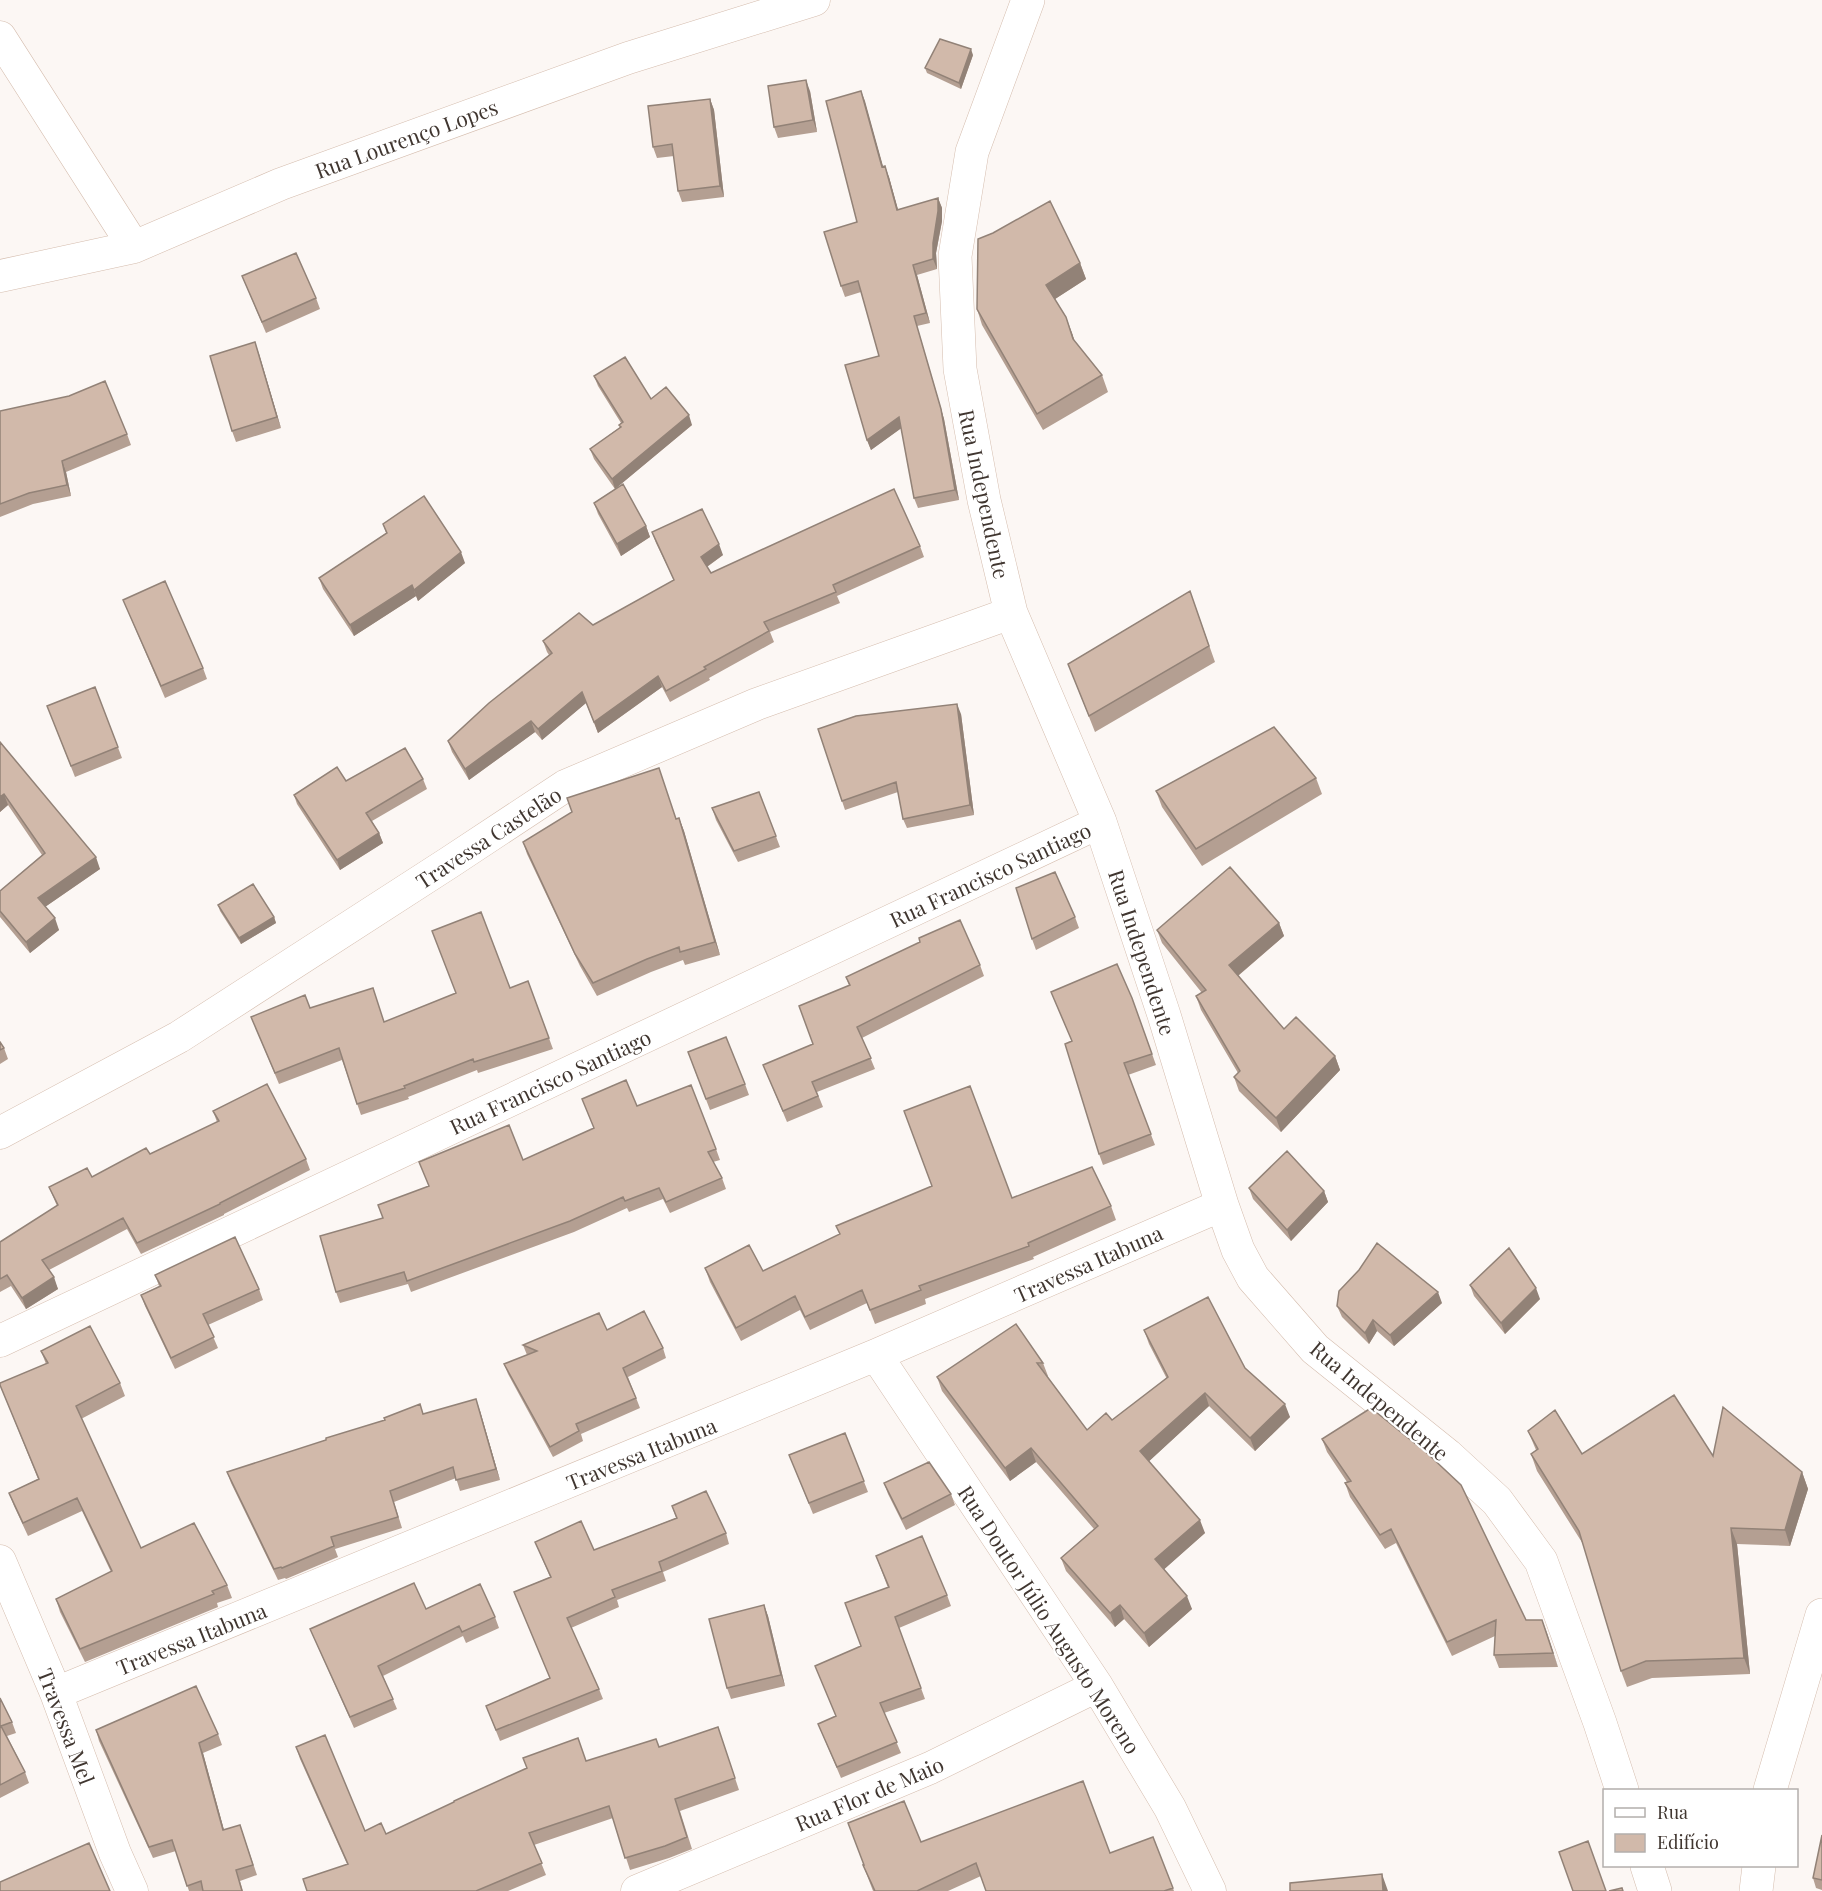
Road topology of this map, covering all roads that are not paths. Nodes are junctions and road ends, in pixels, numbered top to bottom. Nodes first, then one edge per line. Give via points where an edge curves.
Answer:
1 (814, 0) edge
2 (1028, 0) edge
3 (0, 37) edge
4 (134, 247) junction
5 (0, 276) edge
6 (1011, 613) junction
7 (1100, 822) junction
8 (0, 1133) edge
9 (1222, 1205) junction
10 (0, 1341) edge
11 (876, 1356) junction
12 (0, 1561) edge
13 (1822, 1615) edge
14 (1097, 1686) junction
15 (56, 1693) junction
16 (1621, 1789) edge
17 (1771, 1789) edge
18 (1647, 1867) edge
19 (1759, 1867) edge
20 (132, 1891) edge
21 (637, 1891) edge
22 (1210, 1891) edge
23 (1655, 1891) edge
24 (1756, 1891) edge

1 - 4 street, Rua Lourenço Lopes via 628,58 280,184
2 - 6 street, Rua Independente via 972,152 955,256 960,369 984,500
3 - 4 street
4 - 5 street, Rua Lourenço Lopes
6 - 7 street, Rua Independente
6 - 8 street, Travessa Castelão via 757,704 565,786 179,1036
7 - 9 street, Rua Independente
7 - 10 street, Rua Francisco Santiago
9 - 11 street, Travessa Itabuna
9 - 16 street, Rua Independente via 1253,1278 1315,1349 1447,1455 1497,1501 1540,1561
11 - 14 street, Rua Doutor Júlio Augusto Moreno
11 - 15 street, Travessa Itabuna
12 - 15 street, Travessa Mel
13 - 17 street
14 - 21 street, Rua Flor de Maio via 930,1768
14 - 22 street, Rua Doutor Júlio Augusto Moreno via 1170,1808
15 - 20 street, Travessa Mel
18 - 23 street
19 - 24 street

